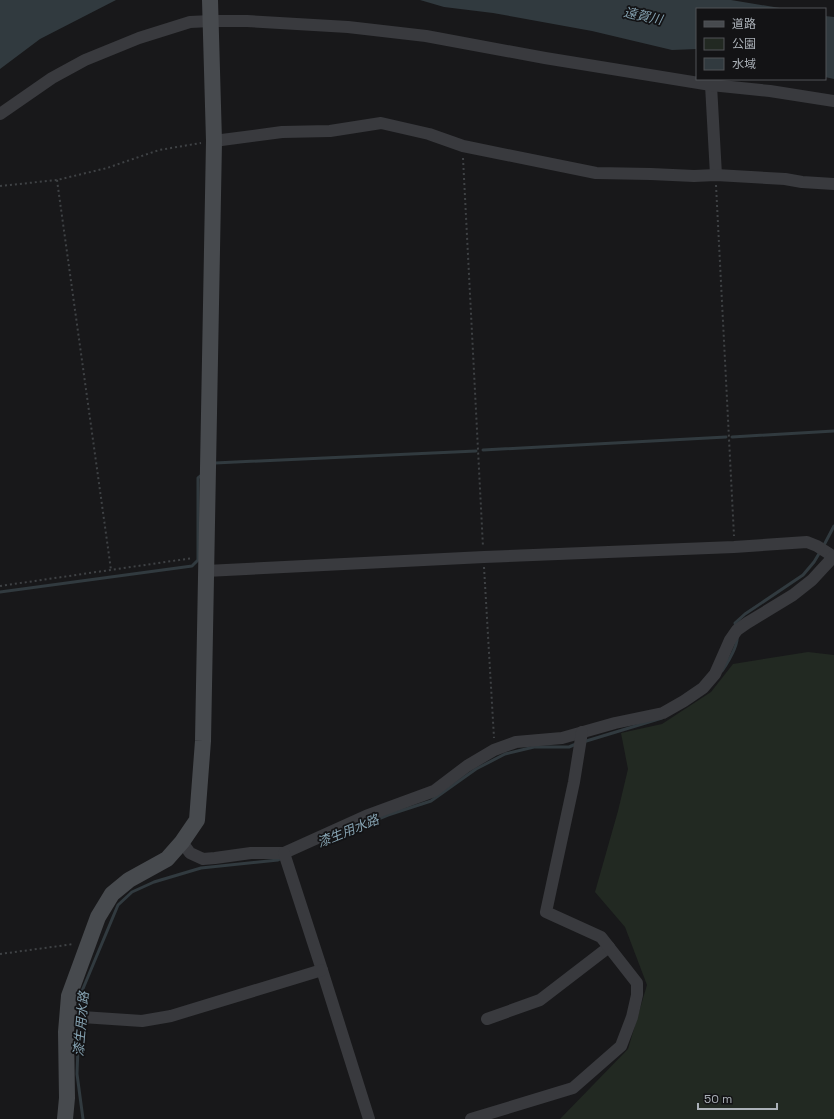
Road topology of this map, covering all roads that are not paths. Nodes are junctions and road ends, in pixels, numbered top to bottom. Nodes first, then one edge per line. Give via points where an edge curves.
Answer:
1 (210, 0) edge
2 (211, 21) junction
3 (711, 85) junction
4 (834, 101) edge
5 (0, 114) edge
6 (214, 141) junction
7 (716, 175) junction
8 (834, 184) edge
9 (834, 557) edge
10 (206, 571) junction
11 (582, 732) junction
12 (182, 842) junction
13 (284, 853) junction
14 (609, 947) junction
15 (322, 970) junction
16 (67, 1016) junction
17 (487, 1018) dead end
18 (65, 1119) edge
19 (369, 1119) edge
20 (471, 1119) edge

1 - 2 street
2 - 3 street via 348,27 426,36
2 - 5 street via 190,22 139,38 85,60 52,78
2 - 6 street
3 - 4 street
3 - 7 street
6 - 7 street via 282,132 330,131 381,123 429,134 463,146 596,173
6 - 10 street
7 - 8 street
9 - 10 street via 807,542
9 - 11 street via 793,595 737,630 715,674 703,688 663,713
10 - 12 street via 203,741 197,820
11 - 13 street via 562,738 516,742 494,750 467,766 434,791 366,816
11 - 14 street via 546,912 602,937
12 - 13 street via 190,853 203,859 251,852
12 - 16 street via 167,859 129,880 112,894 98,917 69,996
13 - 15 street
14 - 17 street via 540,1000
14 - 20 street via 637,983 632,1017 621,1046 573,1088
15 - 16 street via 171,1016 142,1021
15 - 19 street
16 - 18 street

